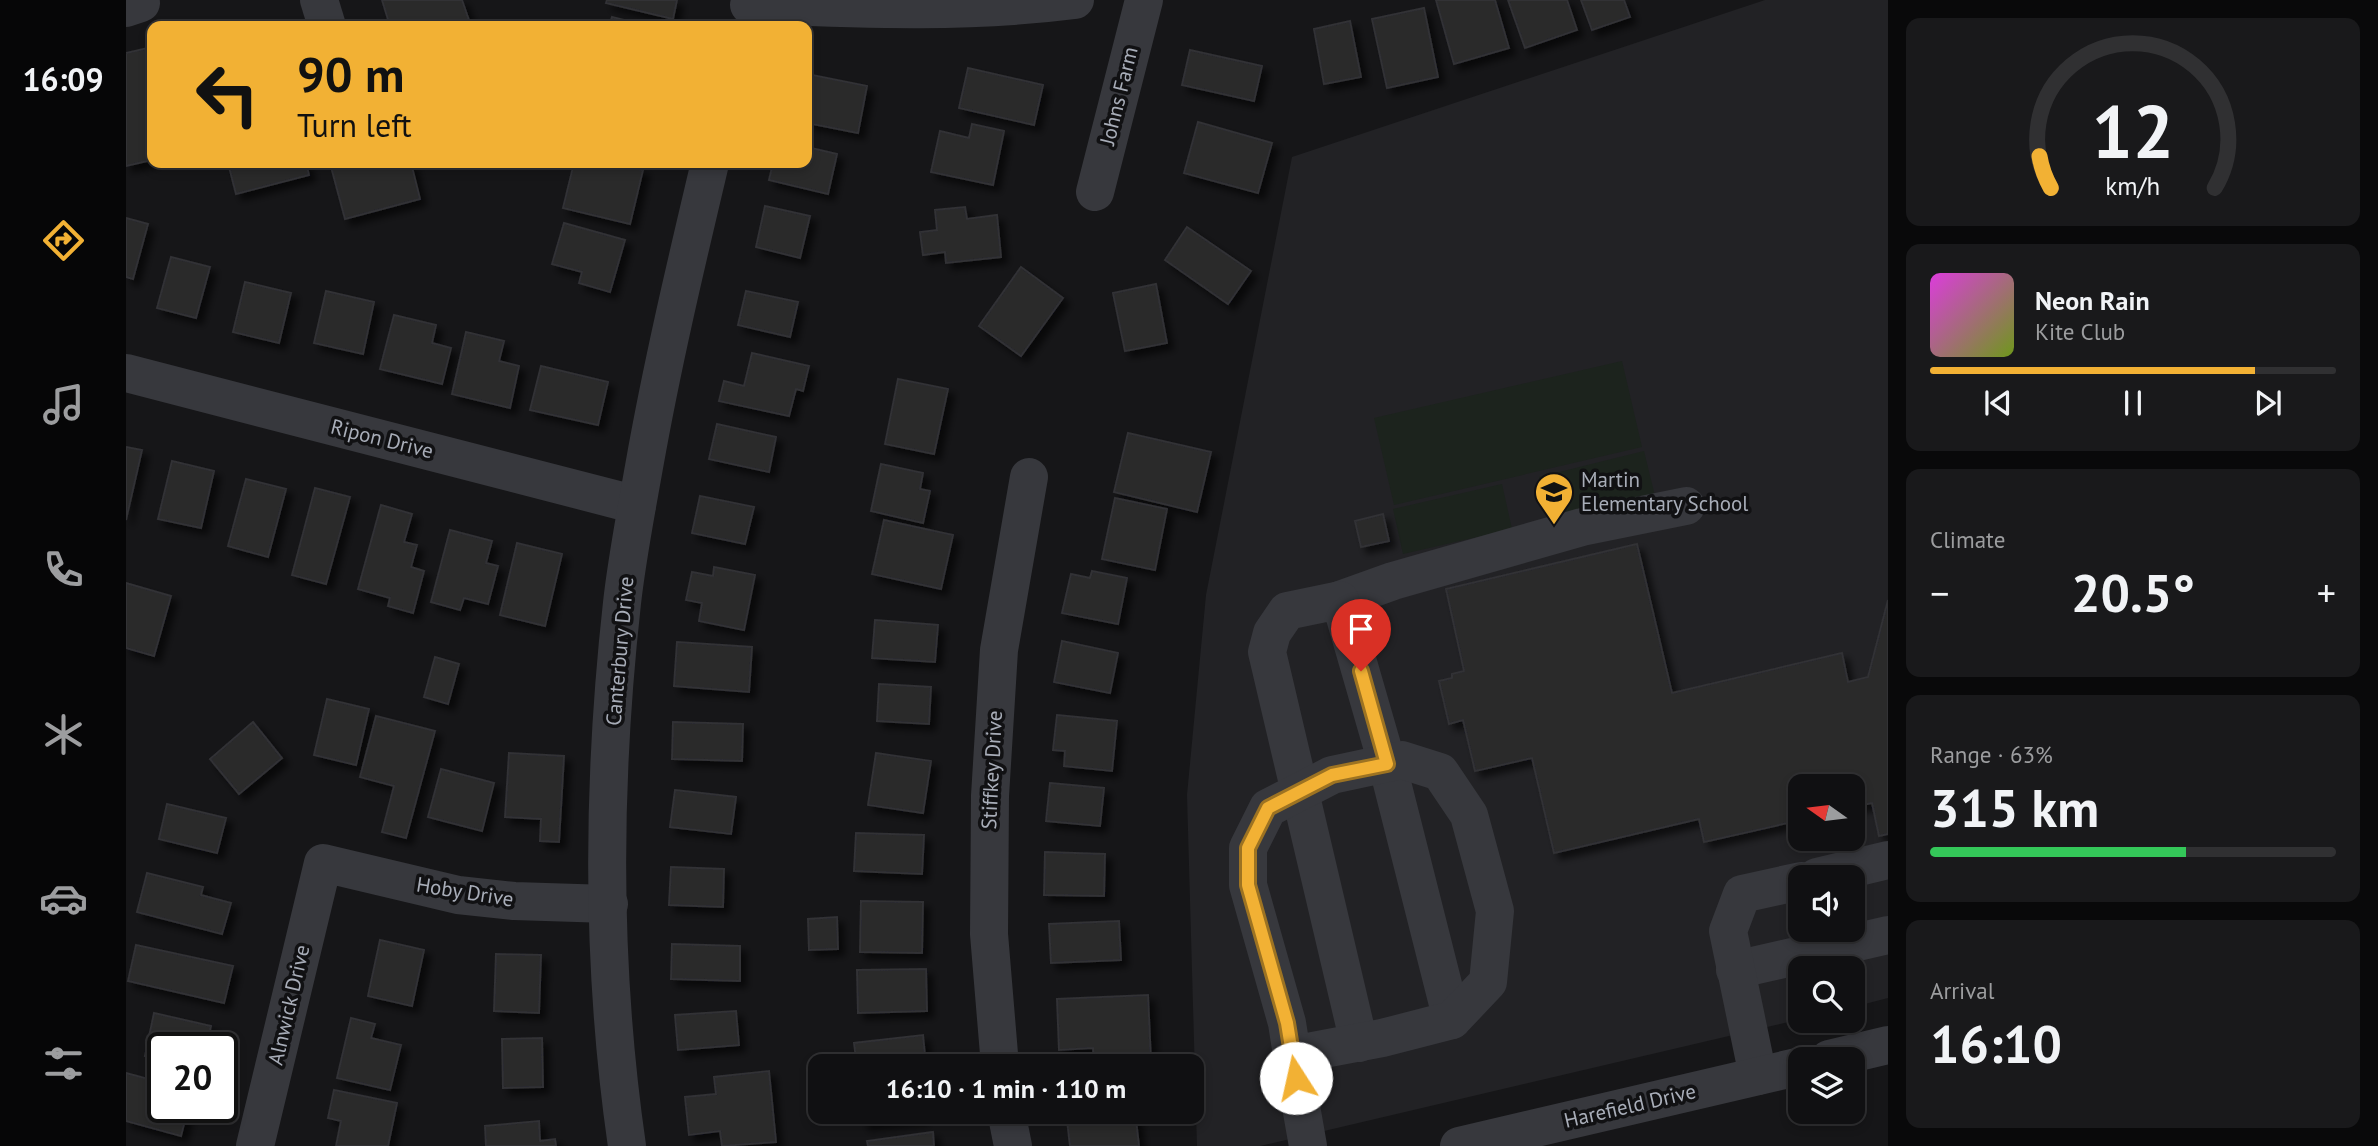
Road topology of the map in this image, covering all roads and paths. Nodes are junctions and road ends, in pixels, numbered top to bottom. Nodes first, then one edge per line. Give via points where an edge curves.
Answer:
1 (319, 0) edge
2 (1074, 0) edge
3 (1144, 0) edge
4 (748, 10) edge
5 (325, 21) edge
6 (709, 168) edge
7 (1095, 192) dead end
8 (126, 373) edge
9 (1029, 477) dead end
10 (637, 505) junction
11 (1686, 506) dead end
12 (1340, 600) junction
13 (1387, 764) junction
14 (1301, 791) junction
15 (1888, 860) edge
16 (323, 863) joint
17 (1865, 866) edge
18 (1788, 884) edge
19 (609, 904) junction
20 (1888, 935) edge
21 (1735, 970) junction
22 (1452, 1020) junction
23 (1359, 1043) junction
24 (1888, 1045) edge
25 (1865, 1050) edge
26 (999, 1054) edge
27 (1292, 1055) junction
28 (1788, 1069) edge
29 (1758, 1076) junction
30 (1009, 1124) edge
31 (255, 1146) edge
32 (627, 1146) edge
33 (1013, 1146) edge
34 (1308, 1146) edge
35 (1459, 1146) edge

1 - 5 street
2 - 4 street via 965,8
3 - 7 street, Johns Farm
6 - 10 street, Canterbury Drive via 659,385
8 - 10 street, Ripon Drive
9 - 26 street, Stiffkey Drive via 999,650 990,796 989,934
10 - 19 street, Canterbury Drive via 622,602 611,738
11 - 12 street via 1582,527
12 - 13 street
12 - 14 street via 1287,611 1272,633 1267,652
13 - 14 street via 1332,775
13 - 22 street
13 - 22 street via 1402,760 1440,772 1469,815 1495,911 1488,982
14 - 23 street
14 - 27 street via 1268,808 1248,848 1248,885
15 - 17 street
16 - 19 street, Hoby Drive via 458,895
16 - 31 street, Alnwick Drive
18 - 21 street via 1742,894 1728,931
19 - 32 street, Canterbury Drive via 608,967
20 - 21 street
21 - 29 street
22 - 23 street
23 - 27 street
24 - 25 street
27 - 34 street
28 - 29 street, Harefield Drive
29 - 35 street, Harefield Drive
30 - 33 street

